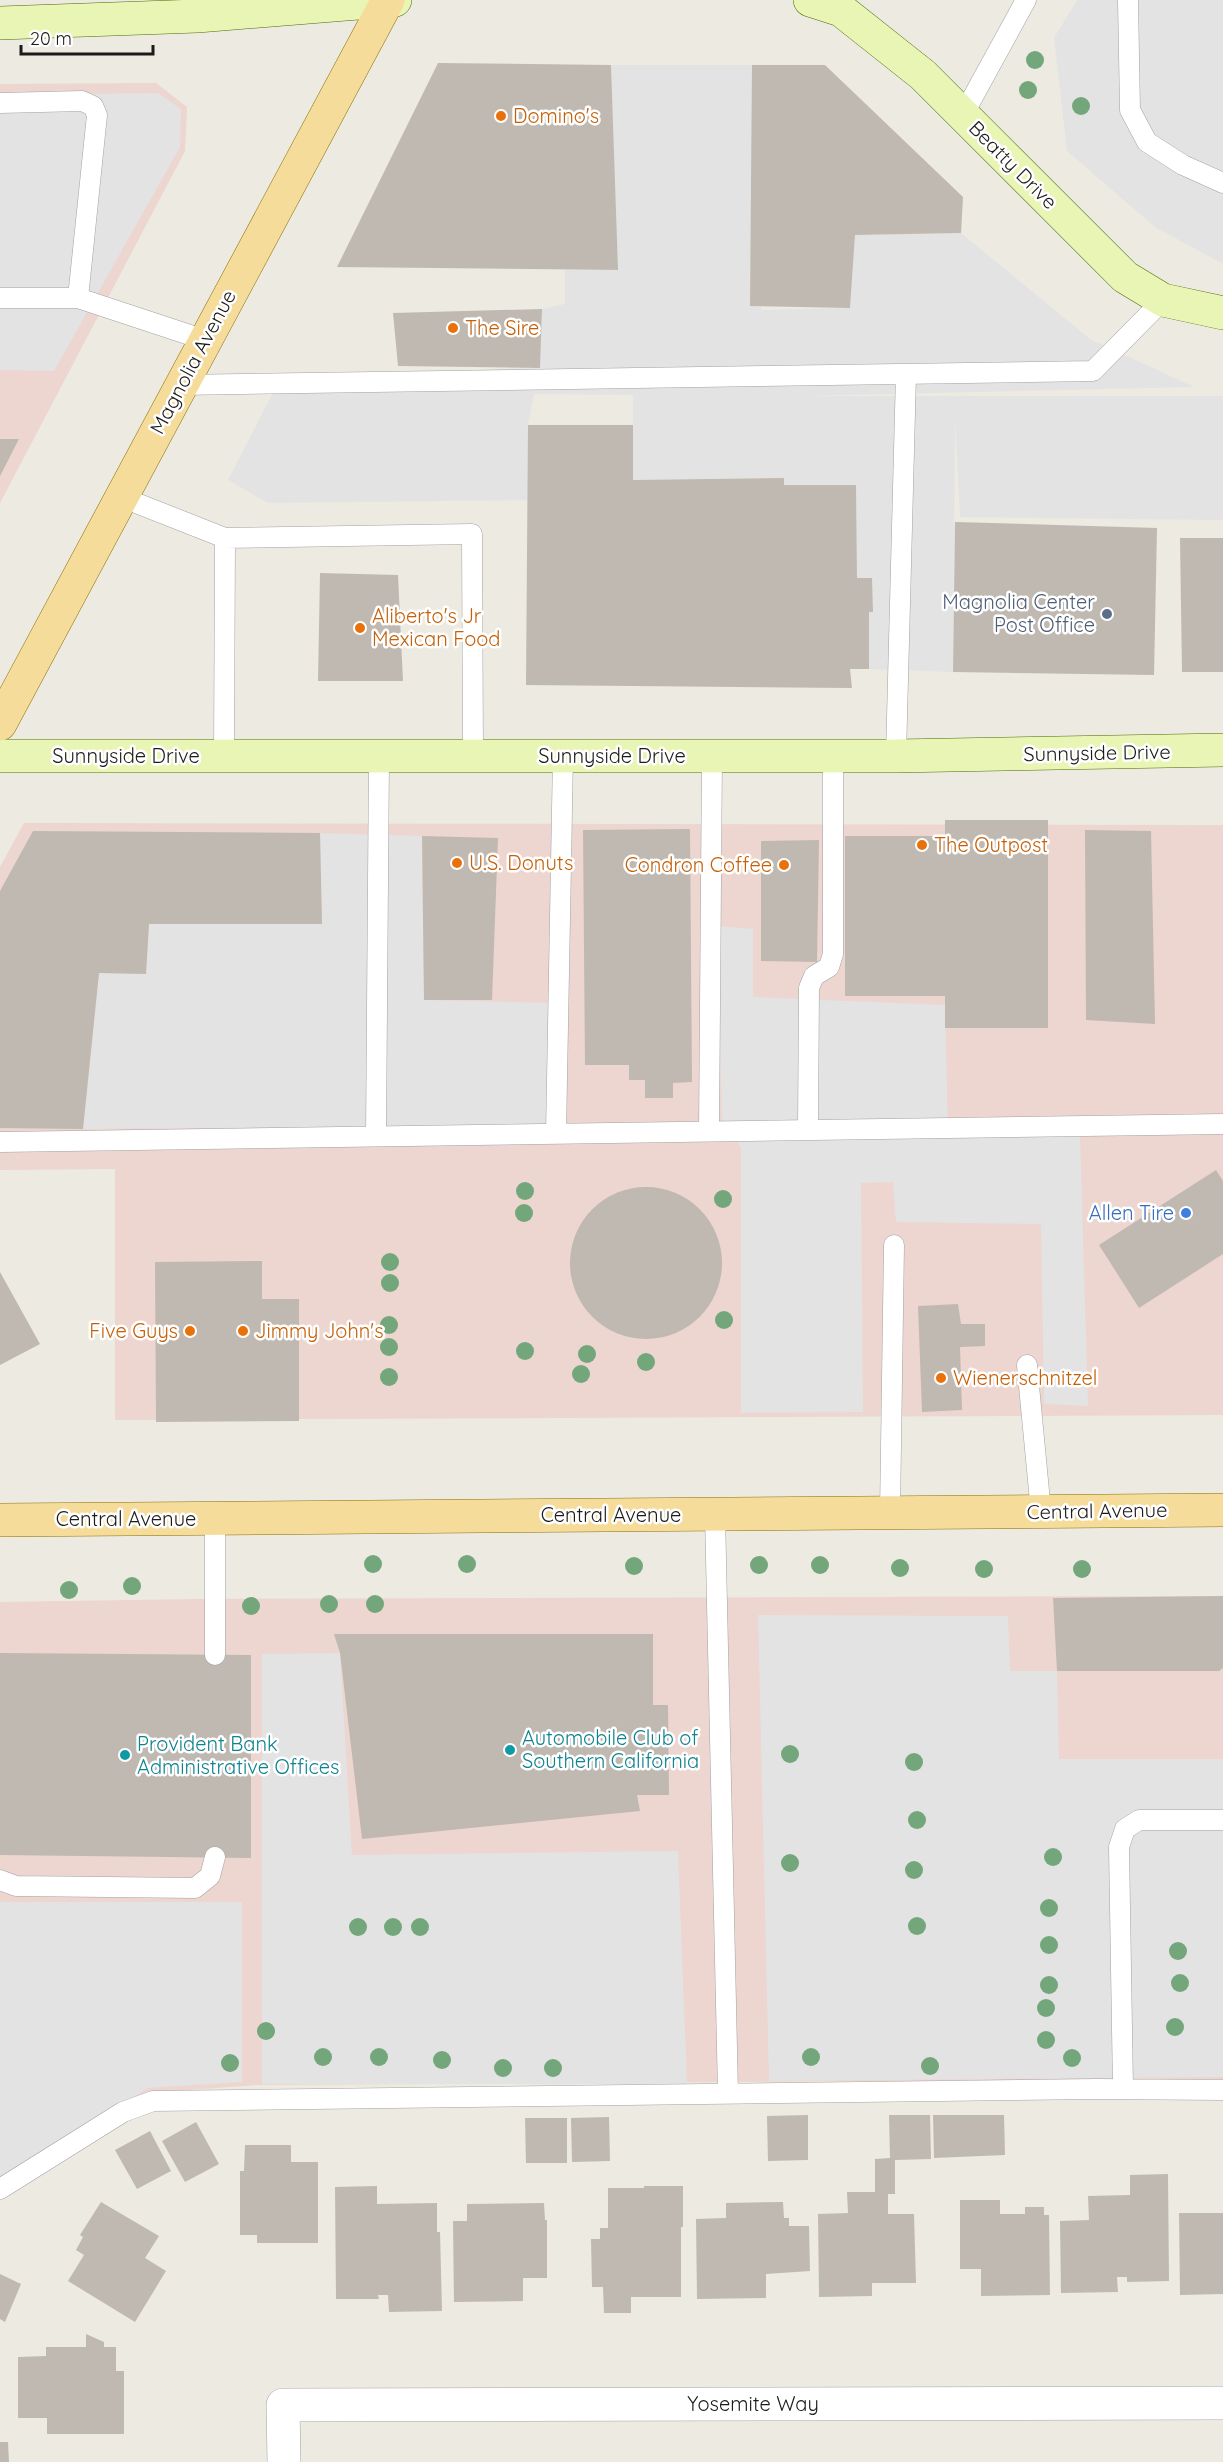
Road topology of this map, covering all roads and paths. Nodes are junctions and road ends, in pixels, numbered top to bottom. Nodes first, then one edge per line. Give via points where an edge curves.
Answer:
1 (389, 0) edge
2 (810, 0) edge
3 (1026, 0) edge
4 (1128, 0) edge
5 (90, 10) edge
6 (0, 23) edge
7 (0, 103) edge
8 (963, 115) junction
9 (1223, 183) edge
10 (0, 298) edge
11 (78, 298) junction
12 (1163, 300) junction
13 (1223, 313) edge
14 (205, 340) junction
15 (906, 374) junction
16 (180, 385) junction
17 (121, 497) junction
18 (225, 538) junction
19 (0, 724) edge
20 (1223, 750) edge
21 (0, 756) edge
22 (224, 756) junction
23 (379, 756) junction
24 (473, 756) junction
25 (563, 756) junction
26 (712, 756) junction
27 (833, 756) junction
28 (896, 756) junction
29 (1223, 1124) edge
30 (808, 1129) junction
31 (709, 1131) junction
32 (556, 1134) junction
33 (376, 1137) junction
34 (0, 1142) edge
35 (894, 1245) dead end
36 (1027, 1365) dead end
37 (1223, 1510) edge
38 (1041, 1512) junction
39 (890, 1513) junction
40 (715, 1514) junction
41 (215, 1519) junction
42 (0, 1520) edge
43 (215, 1655) dead end
44 (1223, 1820) edge
45 (215, 1857) dead end
46 (0, 1881) edge
47 (1123, 2089) junction
48 (1223, 2090) edge
49 (728, 2093) junction
50 (0, 2189) edge
51 (1223, 2403) edge
52 (284, 2462) edge

1 - 5 street via 197,16
1 - 14 main road, Magnolia Avenue
2 - 8 street, Beatty Drive via 841,10 923,75
3 - 8 lane
4 - 9 lane via 1130,110 1147,142 1183,165
5 - 6 street
7 - 11 lane via 82,101 93,106 97,115
8 - 12 street, Beatty Drive via 1125,277
10 - 11 lane
11 - 14 lane
12 - 13 street, Beatty Drive
12 - 15 lane via 1092,371
14 - 16 main road, Magnolia Avenue
15 - 16 lane
15 - 28 lane
16 - 17 main road, Magnolia Avenue
17 - 18 lane
17 - 19 main road, Magnolia Avenue
18 - 22 lane
18 - 24 lane via 472,534
20 - 28 street, Sunnyside Drive
21 - 22 street, Sunnyside Drive
22 - 23 street, Sunnyside Drive
23 - 24 street, Sunnyside Drive
23 - 33 lane
24 - 25 street, Sunnyside Drive
25 - 26 street, Sunnyside Drive
25 - 32 lane
26 - 27 street, Sunnyside Drive
26 - 31 lane
27 - 28 street, Sunnyside Drive
27 - 30 lane via 833,954 829,967 814,976 809,988
29 - 30 lane
30 - 31 lane
31 - 32 lane
32 - 33 lane
33 - 34 lane
35 - 39 lane
36 - 38 lane
37 - 38 main road, Central Avenue
38 - 39 main road, Central Avenue
39 - 40 main road, Central Avenue
40 - 41 main road, Central Avenue
40 - 49 lane
41 - 42 main road, Central Avenue
41 - 43 lane
44 - 47 lane via 1139,1820 1125,1829 1119,1847
45 - 46 lane via 210,1876 195,1888 16,1886
47 - 48 lane
47 - 49 lane
49 - 50 lane via 153,2101 123,2112
51 - 52 street, Yosemite Way via 283,2405

